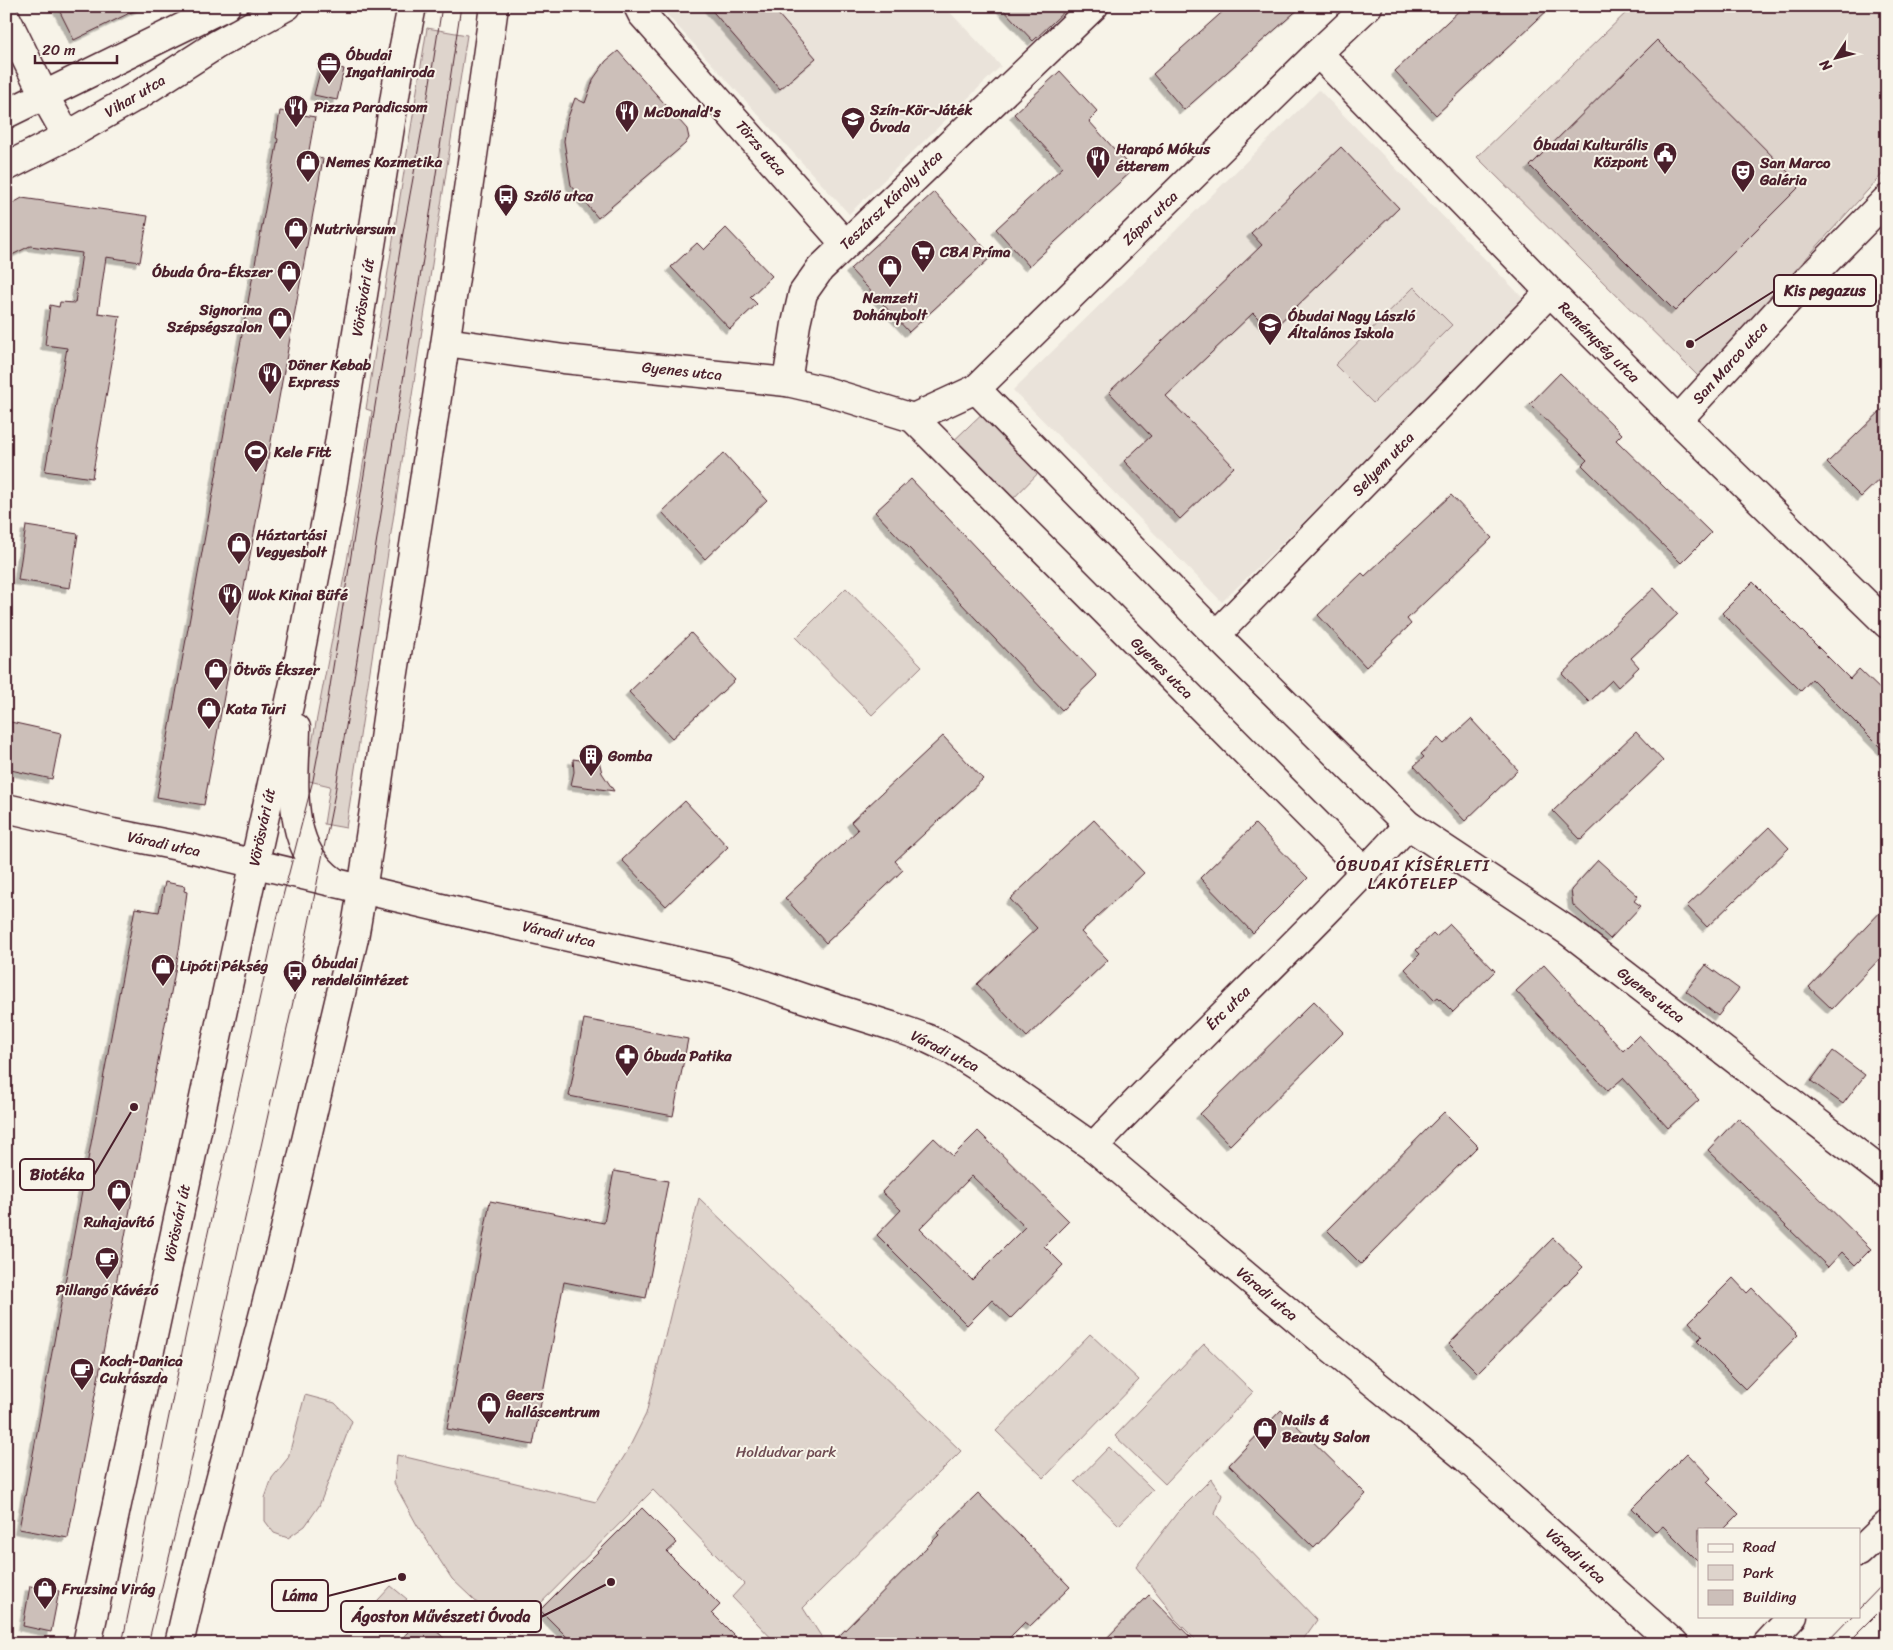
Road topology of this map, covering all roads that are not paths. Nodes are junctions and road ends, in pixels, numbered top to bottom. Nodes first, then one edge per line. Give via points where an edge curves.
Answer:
1 (226, 6) edge
2 (287, 6) edge
3 (412, 6) edge
4 (494, 6) edge
5 (638, 6) edge
6 (1094, 6) edge
7 (1368, 6) edge
8 (6, 18) edge
9 (1318, 52) junction
10 (44, 95) junction
11 (6, 114) edge
12 (67, 136) junction
13 (6, 167) edge
14 (1887, 199) edge
15 (845, 244) junction
16 (1550, 292) junction
17 (446, 342) junction
18 (787, 382) junction
19 (976, 390) junction
20 (913, 418) junction
21 (1678, 420) junction
22 (1887, 624) edge
23 (1216, 635) junction
24 (297, 670) junction
25 (6, 808) edge
26 (1408, 825) junction
27 (254, 864) junction
28 (1365, 872) junction
29 (333, 881) junction
30 (363, 888) junction
31 (1093, 1147) junction
32 (1887, 1176) edge
33 (1887, 1525) edge
34 (1860, 1551) edge
35 (1792, 1618) edge
36 (87, 1644) edge
37 (179, 1644) edge
38 (1674, 1644) edge
39 (1767, 1644) edge

1 - 10 street
2 - 12 street, Vihar utca via 216,45
3 - 24 street, Vörösvári út via 330,500
4 - 17 street
5 - 15 street, Törzs utca
6 - 15 street, Teszársz Károly utca
7 - 9 street, Zápor utca
8 - 10 street
9 - 16 street, Reménység utca
9 - 19 street, Zápor utca
10 - 11 street
10 - 12 street
12 - 13 street, Vihar utca
14 - 21 street, San Marco utca
15 - 18 street, Teszársz Károly utca via 820,269 803,293
16 - 21 street, Reménység utca
16 - 23 street, Selyem utca
17 - 18 street, Gyenes utca via 564,359
17 - 30 street
18 - 20 street, Gyenes utca
19 - 20 street
19 - 23 street, Gyenes utca
20 - 28 street, Gyenes utca
21 - 22 street, Reménység utca
23 - 26 street, Gyenes utca
24 - 27 street, Vörösvári út
24 - 29 street via 294,797 298,831 318,870
25 - 27 street, Váradi utca
26 - 28 street
26 - 32 street, Gyenes utca via 1568,931
27 - 29 street, Váradi utca
27 - 36 street, Vörösvári út
28 - 31 street, Érc utca
29 - 30 street, Váradi utca
30 - 31 street, Váradi utca via 726,972 895,1027 951,1050
30 - 37 street via 279,1253
31 - 38 street, Váradi utca via 1466,1458
33 - 34 street
35 - 39 street

